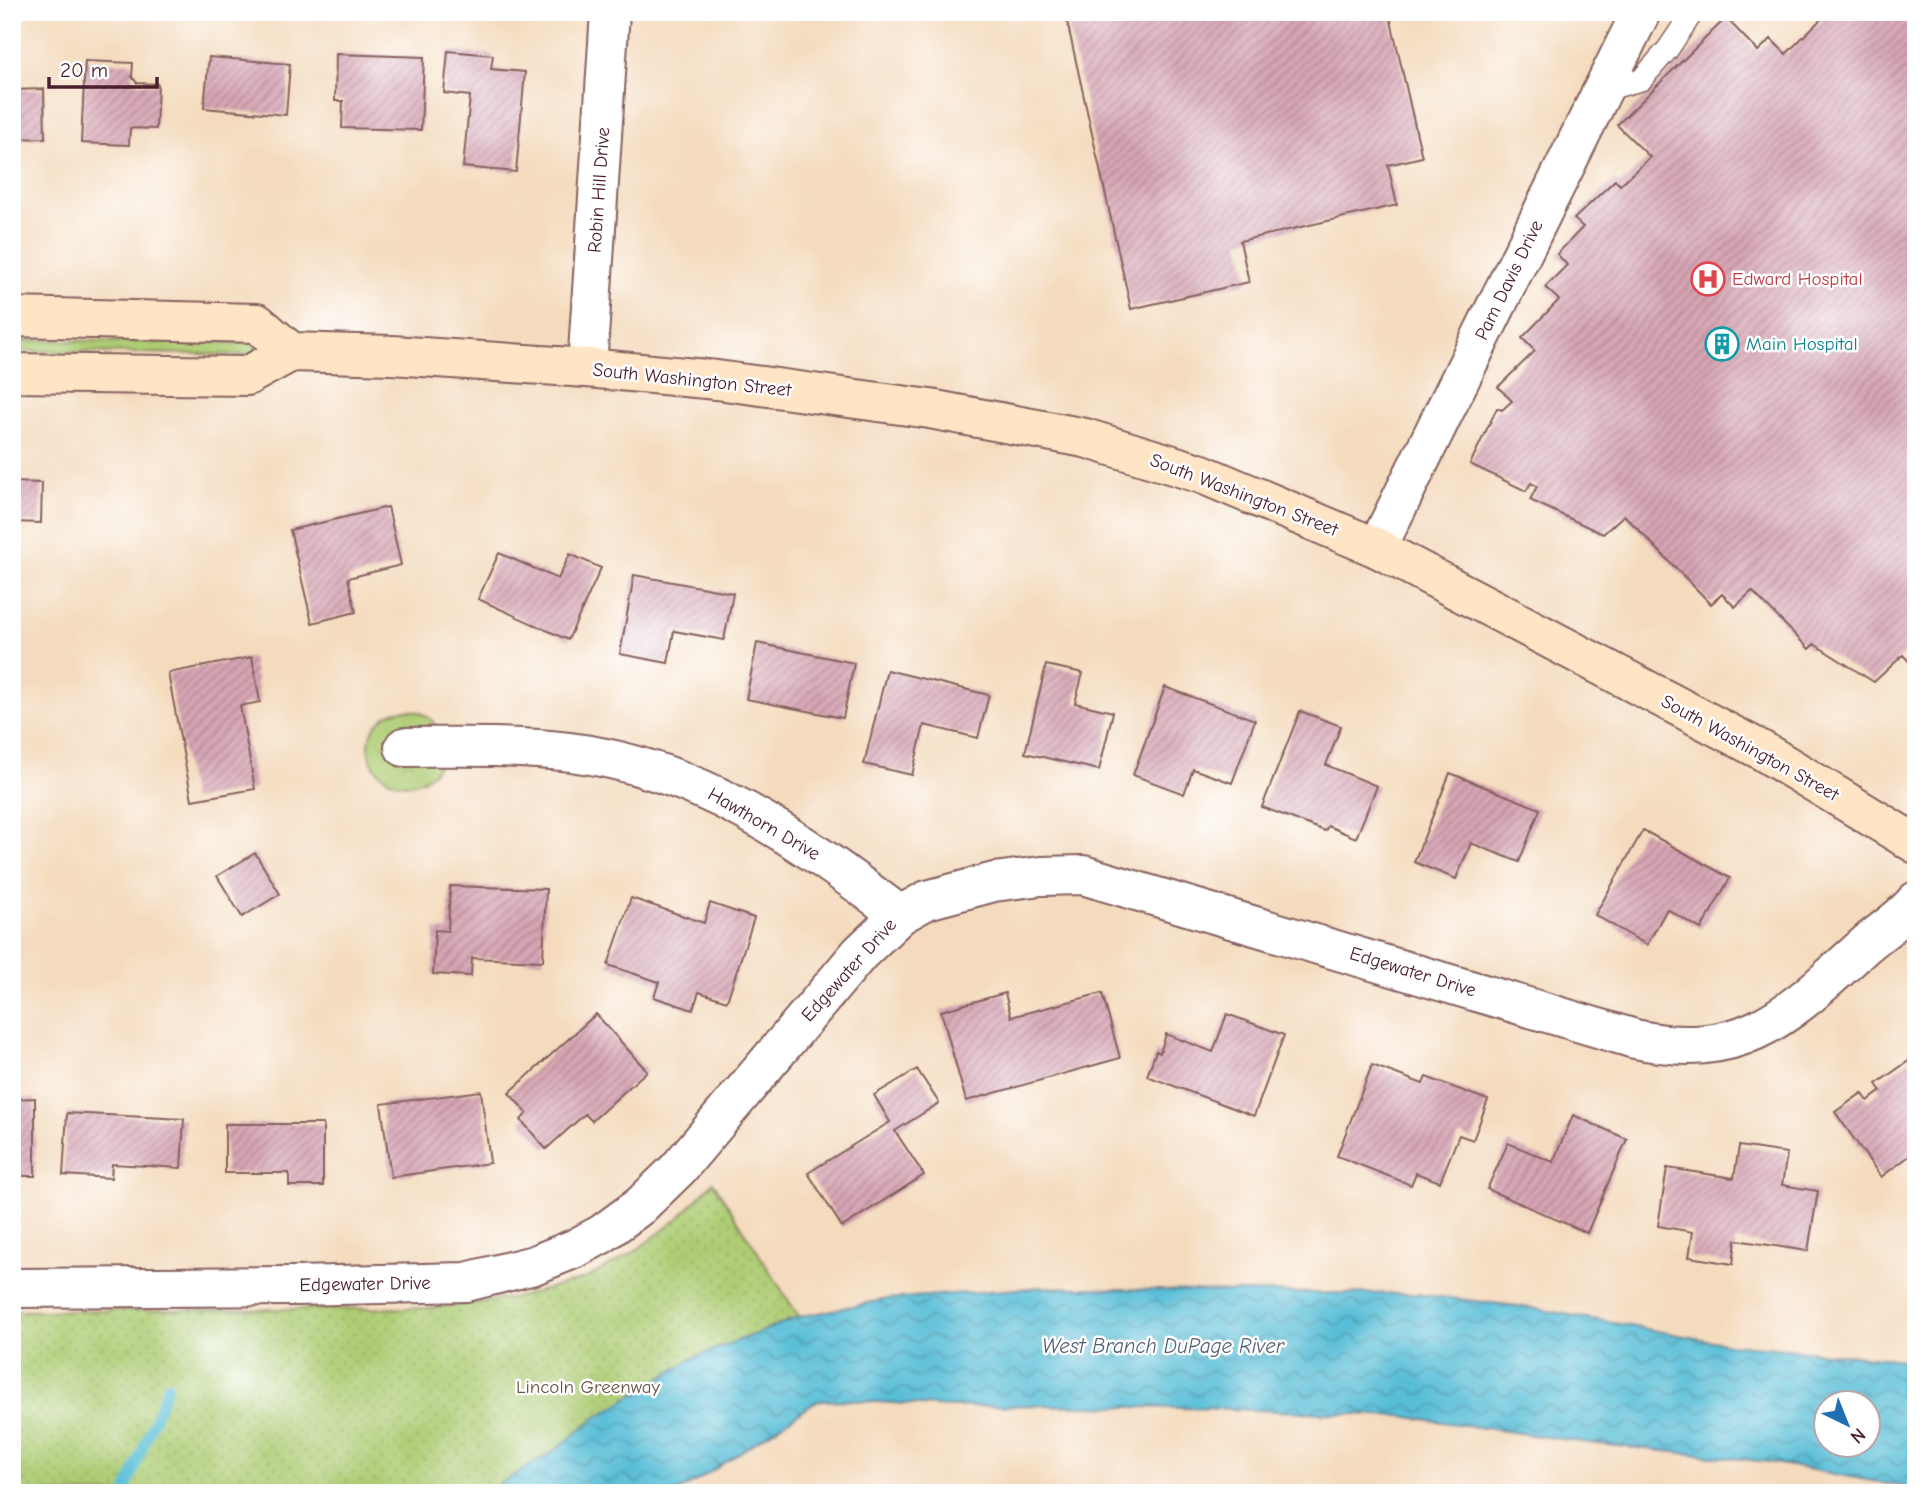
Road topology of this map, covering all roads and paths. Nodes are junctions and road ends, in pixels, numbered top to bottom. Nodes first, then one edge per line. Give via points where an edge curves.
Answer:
1 (610, 12) edge
2 (1641, 12) edge
3 (1693, 12) edge
4 (1601, 92) junction
5 (12, 317) edge
6 (291, 352) junction
7 (587, 368) junction
8 (12, 373) edge
9 (1377, 548) junction
10 (404, 747) dead end
11 (1916, 845) edge
12 (1916, 901) edge
13 (900, 915) junction
14 (12, 1288) edge

1 - 7 street, Robin Hill Drive
2 - 4 street, Pam Davis Drive
3 - 4 lane via 1641,80
4 - 9 street, Pam Davis Drive
5 - 6 main road via 257,323
6 - 7 main road, South Washington Street
6 - 8 main road via 247,376
7 - 9 main road, South Washington Street via 717,380 917,408 1085,438 1202,474
9 - 11 main road, South Washington Street via 1762,750
10 - 13 street, Hawthorn Drive via 531,748 641,766 694,784 751,812 827,860
12 - 13 street, Edgewater Drive via 1778,1019 1743,1036 1684,1046 1635,1039 1083,875 994,882 927,900
13 - 14 street, Edgewater Drive via 860,953 678,1169 640,1206 576,1248 534,1265 466,1282

